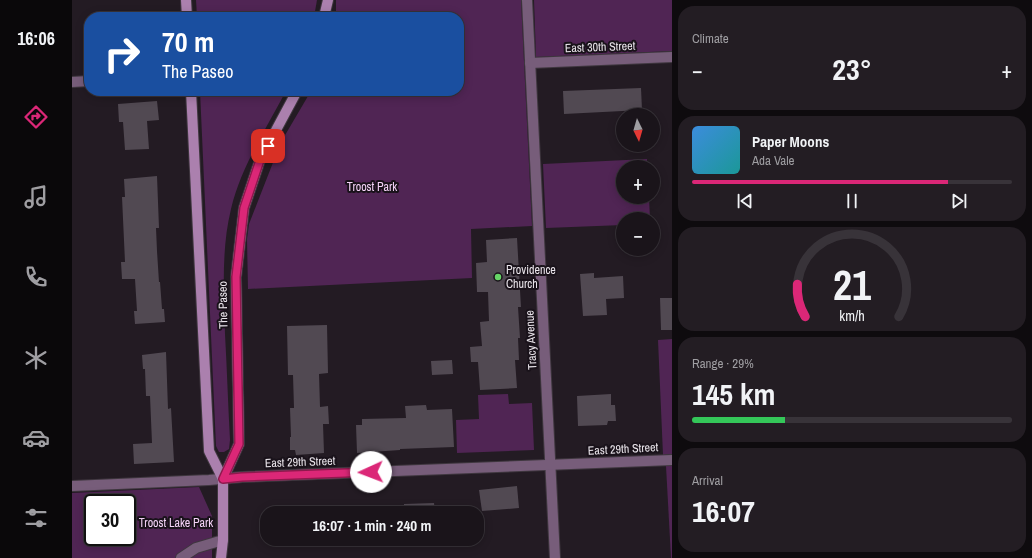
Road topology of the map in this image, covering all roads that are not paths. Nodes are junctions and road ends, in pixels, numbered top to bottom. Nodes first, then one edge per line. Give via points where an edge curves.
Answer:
1 (186, 0) edge
2 (328, 0) edge
3 (527, 0) edge
4 (187, 12) edge
5 (325, 12) edge
6 (672, 57) edge
7 (530, 64) junction
8 (84, 81) edge
9 (72, 82) edge
10 (191, 96) edge
11 (294, 96) edge
12 (672, 460) edge
13 (550, 465) junction
14 (223, 479) junction
15 (72, 486) edge
16 (223, 540) junction
17 (181, 558) edge
18 (220, 558) edge
19 (555, 558) edge

1 - 4 main road
2 - 5 main road
3 - 7 street, Tracy Avenue
6 - 7 street, East 30th Street
7 - 13 street, Tracy Avenue
8 - 9 street
10 - 14 main road, The Paseo via 210,451
11 - 14 main road, The Paseo via 260,160 244,208 236,277 239,444
12 - 13 street, East 29th Street
13 - 14 street, East 29th Street
13 - 19 street, Tracy Avenue
14 - 15 street, East 29th Street
14 - 16 main road, The Paseo
16 - 17 street via 196,548
16 - 18 main road, The Paseo

